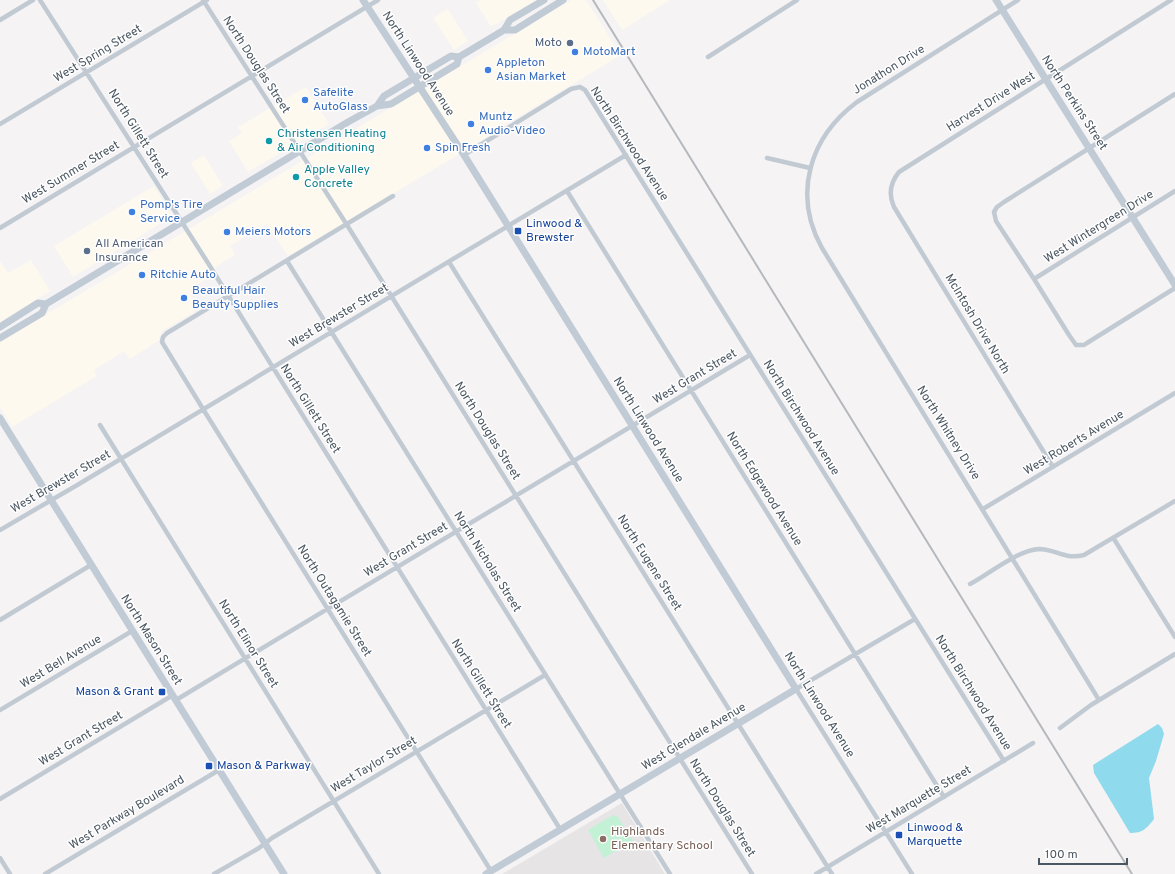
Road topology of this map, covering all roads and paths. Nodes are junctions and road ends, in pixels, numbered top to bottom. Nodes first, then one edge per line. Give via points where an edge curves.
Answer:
1 (33, 0) edge
2 (40, 0) edge
3 (363, 0) edge
4 (378, 0) edge
5 (544, 0) edge
6 (564, 0) edge
7 (797, 0) edge
8 (996, 0) edge
9 (1018, 0) edge
10 (1171, 0) edge
11 (204, 1) edge
12 (537, 4) junction
13 (368, 7) junction
14 (1002, 10) junction
15 (0, 20) edge
16 (526, 23) junction
17 (504, 30) junction
18 (459, 57) junction
19 (708, 57) dead end
20 (86, 73) junction
21 (252, 76) junction
22 (414, 77) junction
23 (1046, 80) junction
24 (420, 86) junction
25 (1175, 94) edge
26 (377, 106) junction
27 (0, 124) edge
28 (134, 147) junction
29 (1090, 148) junction
30 (299, 151) junction
31 (464, 155) junction
32 (626, 155) junction
33 (767, 158) dead end
34 (810, 168) junction
35 (890, 189) joint
36 (567, 191) junction
37 (1175, 191) edge
38 (393, 196) dead end
39 (1134, 218) junction
40 (181, 222) junction
41 (347, 225) junction
42 (508, 226) junction
43 (0, 228) edge
44 (287, 261) junction
45 (450, 262) junction
46 (1034, 279) junction
47 (1175, 284) edge
48 (1175, 288) edge
49 (228, 296) junction
50 (391, 297) junction
51 (46, 304) junction
52 (27, 310) junction
53 (0, 326) edge
54 (0, 332) edge
55 (332, 332) junction
56 (0, 338) edge
57 (750, 355) junction
58 (273, 368) junction
59 (692, 391) junction
60 (1175, 393) edge
61 (203, 409) junction
62 (0, 418) edge
63 (100, 425) dead end
64 (633, 426) junction
65 (121, 459) junction
66 (574, 461) junction
67 (1053, 467) junction
68 (515, 497) junction
69 (51, 500) junction
70 (1175, 501) edge
71 (983, 509) junction
72 (0, 530) edge
73 (456, 532) junction
74 (1114, 538) junction
75 (1012, 559) junction
76 (91, 565) junction
77 (397, 567) junction
78 (970, 584) dead end
79 (328, 609) junction
80 (915, 619) junction
81 (0, 620) edge
82 (132, 631) junction
83 (1175, 638) edge
84 (855, 654) junction
85 (1175, 654) edge
86 (245, 658) junction
87 (545, 675) junction
88 (796, 689) junction
89 (174, 698) junction
90 (1099, 700) junction
91 (0, 710) edge
92 (486, 710) junction
93 (738, 724) junction
94 (1060, 728) dead end
95 (1033, 743) dead end
96 (416, 752) junction
97 (680, 759) junction
98 (1004, 761) junction
99 (219, 770) junction
100 (620, 794) junction
101 (944, 797) junction
102 (0, 799) edge
103 (334, 801) junction
104 (560, 829) junction
105 (886, 832) junction
106 (265, 843) junction
107 (0, 858) edge
108 (828, 867) junction
109 (488, 873) edge
110 (10, 874) edge
111 (44, 874) edge
112 (214, 874) edge
113 (284, 874) edge
114 (379, 874) edge
115 (670, 874) edge
116 (752, 874) edge
117 (816, 874) edge
118 (832, 874) edge
119 (912, 874) edge

1 - 15 street
2 - 20 street, North Gillett Street
3 - 13 street, North Linwood Avenue
4 - 13 street, West Summer Street
5 - 12 street
6 - 16 street
7 - 19 street
8 - 14 street, North Perkins Street
9 - 14 street, Jonathon Drive
10 - 23 street, Harvest Drive West
11 - 20 street, West Spring Street
11 - 21 street, North Douglas Street
12 - 16 street via 532,12 524,17
12 - 17 street via 510,20
13 - 21 street, West Summer Street
13 - 22 street, North Linwood Avenue
14 - 23 street, North Perkins Street
14 - 34 street, Jonathon Drive via 850,107 834,122 821,141
16 - 17 street via 515,30
17 - 18 street
18 - 22 street via 451,56
18 - 24 street via 457,64
20 - 27 street, West Spring Street
20 - 28 street, North Gillett Street
21 - 28 street, West Summer Street
21 - 30 street, North Douglas Street
22 - 24 street, North Linwood Avenue
22 - 26 street via 384,96
23 - 29 street, North Perkins Street
23 - 35 street, Harvest Drive West via 900,172
24 - 26 street via 391,104
24 - 31 street, North Linwood Avenue
25 - 29 street
26 - 30 street
28 - 40 street, North Gillett Street
28 - 43 street, West Summer Street
29 - 39 street, North Perkins Street
29 - 46 street via 1004,202 994,212 996,221
30 - 40 street
30 - 41 street, North Douglas Street
31 - 32 street, North Birchwood Avenue via 580,87 585,90
31 - 42 street, North Linwood Avenue
32 - 36 street, West Brewster Street
32 - 57 street, North Birchwood Avenue
33 - 34 street
34 - 71 street, North Whitney Drive via 808,202 817,239
35 - 67 street, McIntosh Drive North via 894,207
36 - 42 street, West Brewster Street
36 - 59 street, North Edgewood Avenue
37 - 39 street, West Wintergreen Drive
38 - 41 street
39 - 46 street, West Wintergreen Drive
39 - 47 street, North Perkins Street
40 - 49 street, North Gillett Street
40 - 51 street
41 - 44 street
41 - 50 street, North Douglas Street
42 - 45 street, West Brewster Street
42 - 64 street, North Linwood Avenue
44 - 49 street
44 - 55 street, North Nicholas Street
45 - 50 street, West Brewster Street
45 - 66 street, North Eugene Street
46 - 48 street via 1073,342 1080,346
49 - 58 street, North Gillett Street
49 - 61 street, North Outagamie Street via 167,333 162,340
50 - 55 street, West Brewster Street
50 - 68 street, North Douglas Street
51 - 52 street via 38,304
51 - 56 street via 42,312
52 - 53 street
52 - 54 street via 16,322
55 - 58 street, West Brewster Street
55 - 73 street, North Nicholas Street
57 - 59 street, West Grant Street
57 - 80 street, North Birchwood Avenue
58 - 61 street, West Brewster Street
58 - 77 street, North Gillett Street
59 - 64 street, West Grant Street
59 - 84 street, North Edgewood Avenue
60 - 67 street, West Roberts Avenue
61 - 65 street, West Brewster Street
61 - 79 street, North Outagamie Street
62 - 69 street, North Mason Street
63 - 65 street, North Elinor Street
64 - 66 street, West Grant Street
64 - 88 street, North Linwood Avenue
65 - 69 street, West Brewster Street
65 - 86 street, North Elinor Street
66 - 68 street, West Grant Street
66 - 93 street, North Eugene Street
67 - 71 street, West Roberts Avenue
68 - 73 street, West Grant Street
68 - 97 street, North Douglas Street
69 - 72 street, West Brewster Street
69 - 76 street, North Mason Street
70 - 74 street
71 - 75 street, North Whitney Drive
73 - 77 street, West Grant Street
73 - 87 street, North Nicholas Street
74 - 75 street via 1079,557 1039,549
74 - 83 street
75 - 78 street
75 - 90 street, North Whitney Drive
76 - 81 street
76 - 82 street, North Mason Street
77 - 79 street, West Grant Street
77 - 92 street, North Gillett Street
79 - 86 street, West Grant Street
79 - 96 street, North Outagamie Street
80 - 84 street, West Glendale Avenue
80 - 98 street, North Birchwood Avenue
82 - 89 street, North Mason Street
82 - 91 street, West Bell Avenue
84 - 88 street, West Glendale Avenue
84 - 101 street, North Edgewood Avenue
85 - 90 street
86 - 89 street, West Grant Street
86 - 103 street, North Elinor Street
87 - 92 street, West Taylor Street
87 - 100 street, North Nicholas Street
88 - 93 street, West Glendale Avenue
88 - 105 street, North Linwood Avenue
89 - 99 street, North Mason Street
89 - 102 street, West Grant Street
90 - 94 street
92 - 96 street, West Taylor Street
92 - 104 street, North Gillett Street
93 - 97 street, West Glendale Avenue
93 - 108 street, North Eugene Street
95 - 98 street, West Marquette Street
96 - 103 street, West Taylor Street
96 - 109 street, North Outagamie Street
97 - 100 street, West Glendale Avenue
97 - 116 street, North Douglas Street
98 - 101 street, West Marquette Street
99 - 106 street, North Mason Street
99 - 111 street, West Parkway Boulevard
100 - 104 street, West Glendale Avenue
100 - 115 street, North Nicholas Street
101 - 105 street, West Marquette Street
103 - 106 street, West Taylor Street
103 - 114 street, North Elinor Street
104 - 109 street, West Glendale Avenue
105 - 108 street, West Marquette Street
105 - 119 street, North Linwood Avenue
106 - 112 street, West Taylor Street
106 - 113 street, North Mason Street
107 - 110 street
108 - 117 street, West Marquette Street
108 - 118 street, North Eugene Street

